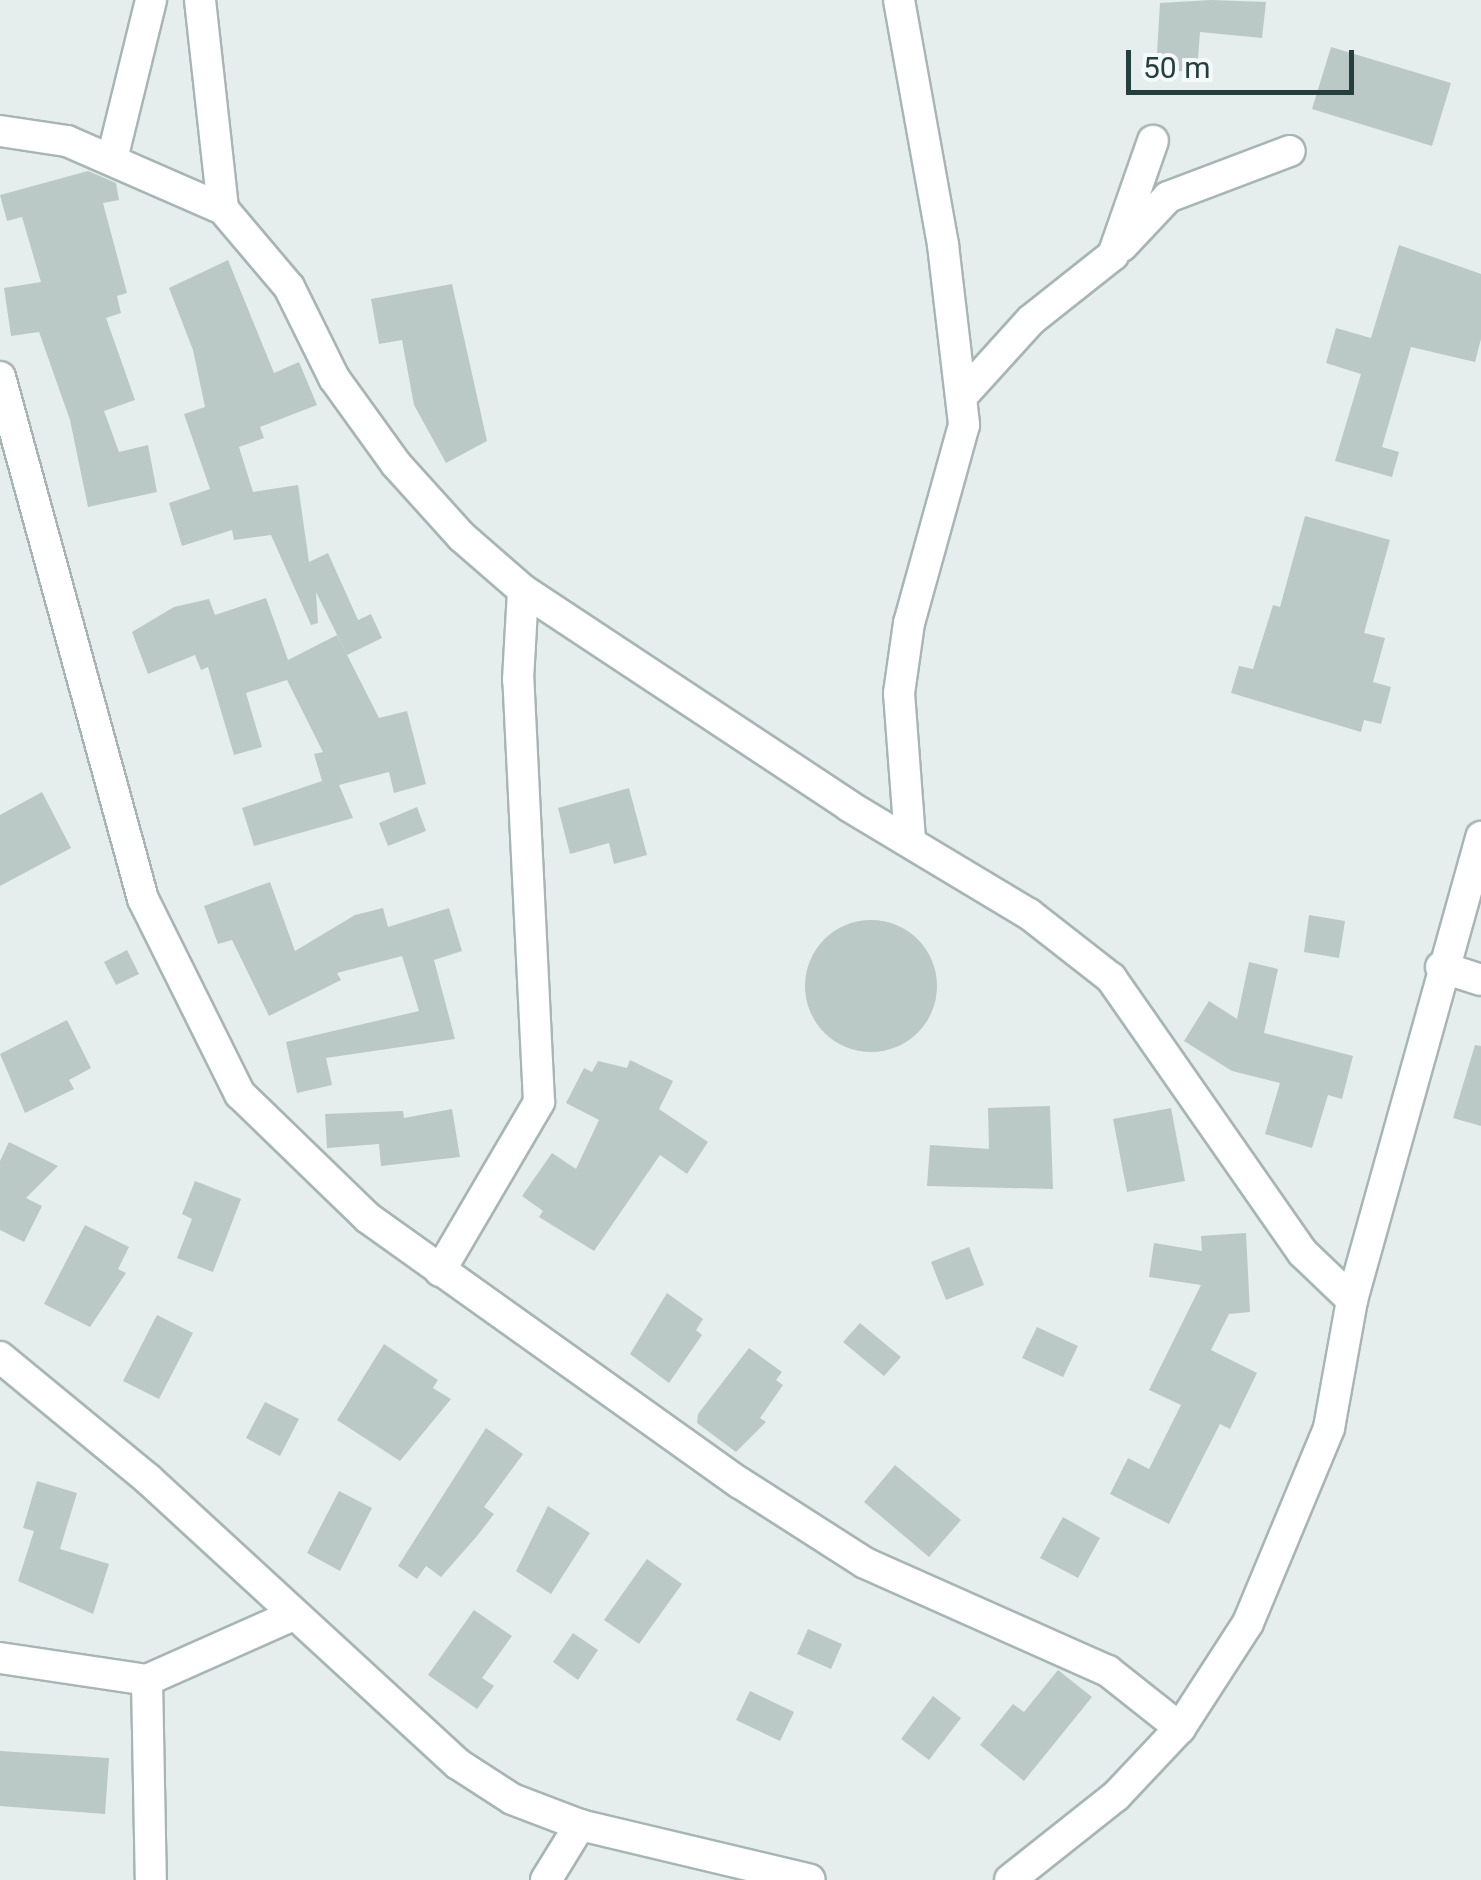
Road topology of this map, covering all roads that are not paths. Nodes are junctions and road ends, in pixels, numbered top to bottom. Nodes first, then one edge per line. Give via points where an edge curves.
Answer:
1 (151, 0) edge
2 (200, 0) edge
3 (899, 0) edge
4 (0, 131) edge
5 (1153, 140) dead end
6 (1290, 150) dead end
7 (112, 159) junction
8 (223, 209) junction
9 (1113, 255) junction
10 (0, 377) edge
11 (962, 394) junction
12 (523, 590) junction
13 (1481, 837) edge
14 (910, 840) junction
15 (1441, 968) junction
16 (1481, 980) edge
17 (440, 1271) junction
18 (1352, 1300) junction
19 (0, 1357) edge
20 (293, 1615) junction
21 (0, 1658) edge
22 (148, 1680) junction
23 (1180, 1728) junction
24 (580, 1826) junction
25 (151, 1880) edge
26 (546, 1880) edge
27 (810, 1880) edge
28 (1010, 1880) edge

1 - 7 street
2 - 8 street
3 - 11 street
4 - 7 street via 67,141
5 - 9 street
6 - 9 street via 1168,197
7 - 8 street
8 - 12 street via 289,287 334,378 396,464
9 - 11 street via 1031,320
10 - 17 street via 142,900 198,1014 240,1094 368,1218
11 - 14 street via 959,462 909,624 899,693
12 - 14 street
12 - 17 street via 518,680 539,1102
13 - 15 street
14 - 18 street via 1029,914 1110,978 1303,1253
15 - 16 street
15 - 18 street
17 - 23 street via 866,1563 1091,1662
18 - 23 street via 1329,1428 1289,1531 1248,1623
19 - 20 street via 148,1479
20 - 22 street
20 - 24 street via 458,1764 512,1798
21 - 22 street
22 - 25 street
23 - 28 street via 1116,1796
24 - 26 street
24 - 27 street

